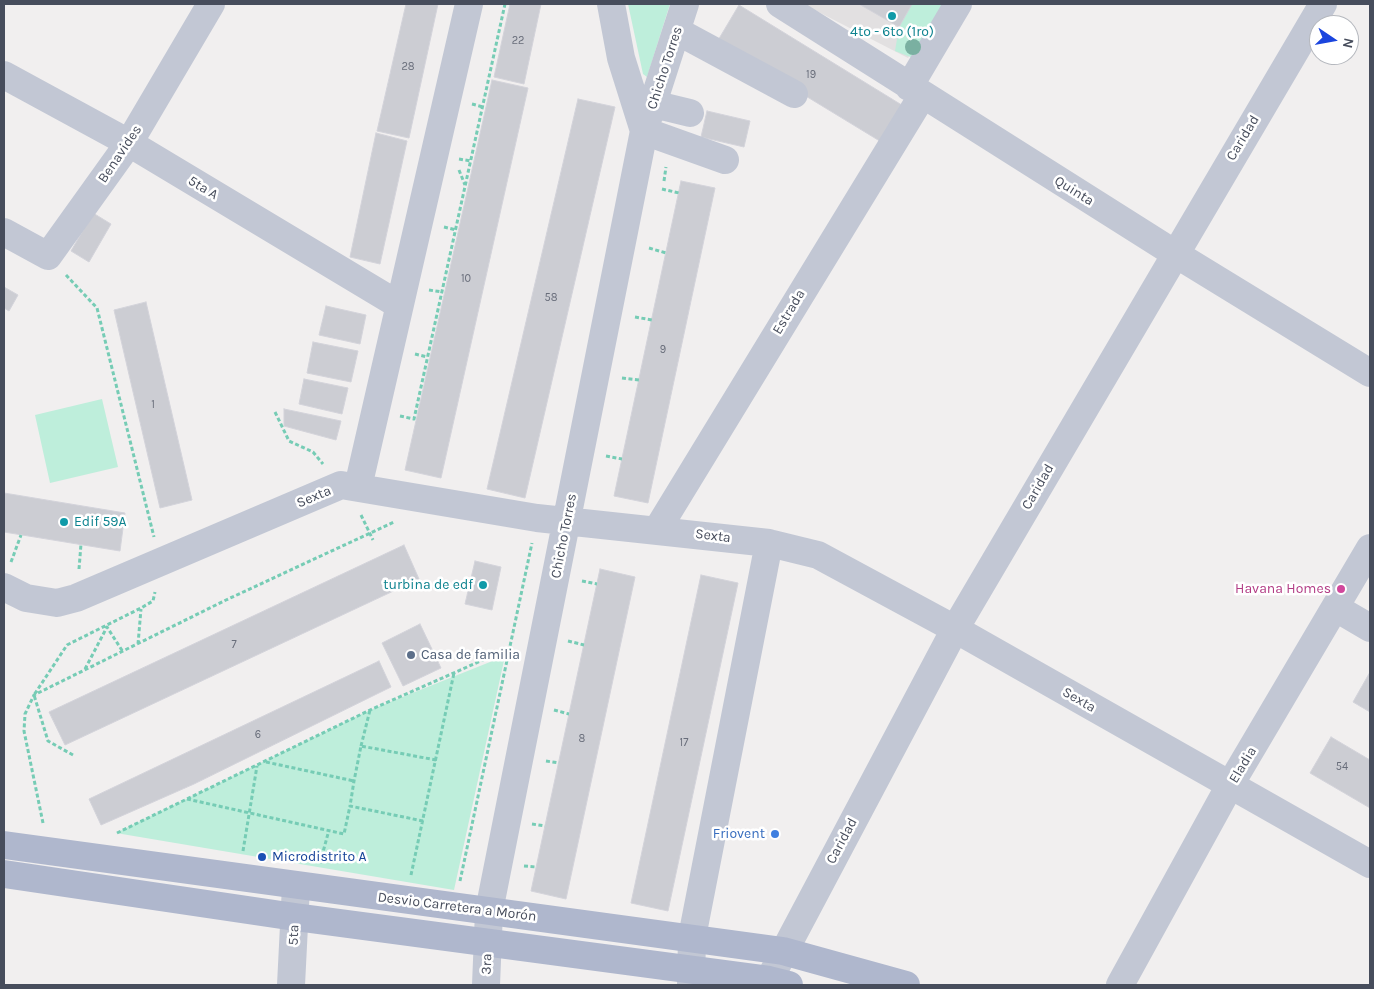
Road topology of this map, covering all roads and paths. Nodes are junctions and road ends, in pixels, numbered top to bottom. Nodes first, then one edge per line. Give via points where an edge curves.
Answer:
1 (211, 4) edge
2 (469, 4) edge
3 (505, 4) edge
4 (611, 4) edge
5 (686, 4) edge
6 (780, 4) edge
7 (958, 4) edge
8 (1323, 4) edge
9 (677, 31) junction
10 (4, 75) edge
11 (915, 91) junction
12 (794, 94) dead end
13 (653, 104) junction
14 (690, 113) dead end
15 (644, 131) junction
16 (129, 143) junction
17 (725, 160) dead end
18 (662, 188) dead end
19 (679, 193) dead end
20 (4, 232) edge
21 (649, 248) dead end
22 (666, 253) dead end
23 (1174, 254) junction
24 (48, 256) junction
25 (399, 306) junction
26 (635, 317) dead end
27 (652, 320) dead end
28 (1370, 373) edge
29 (622, 378) dead end
30 (639, 380) dead end
31 (414, 419) dead end
32 (605, 456) dead end
33 (622, 459) dead end
34 (358, 487) junction
35 (400, 518) dead end
36 (537, 518) junction
37 (567, 521) junction
38 (657, 530) junction
39 (21, 535) dead end
40 (769, 543) junction
41 (1370, 548) edge
42 (160, 562) junction
43 (7, 577) edge
44 (578, 580) dead end
45 (597, 584) dead end
46 (142, 608) junction
47 (1336, 608) junction
48 (107, 627) junction
49 (1370, 628) edge
50 (955, 630) junction
51 (566, 641) dead end
52 (138, 644) junction
53 (584, 645) dead end
54 (510, 648) junction
55 (123, 652) junction
56 (85, 670) junction
57 (454, 673) junction
58 (34, 695) junction
59 (370, 710) junction
60 (551, 710) dead end
61 (569, 714) dead end
62 (361, 746) junction
63 (73, 755) dead end
64 (436, 760) junction
65 (540, 760) dead end
66 (265, 761) junction
67 (558, 763) dead end
68 (257, 766) junction
69 (354, 781) junction
70 (1230, 786) junction
71 (186, 799) junction
72 (350, 806) junction
73 (249, 812) junction
74 (424, 821) junction
75 (43, 823) dead end
76 (527, 824) dead end
77 (545, 826) dead end
78 (329, 830) junction
79 (116, 833) dead end
80 (4, 845) edge
81 (242, 858) dead end
82 (1370, 864) edge
83 (4, 874) edge
84 (307, 878) junction
85 (406, 900) junction
86 (454, 906) junction
87 (490, 911) junction
88 (295, 917) junction
89 (692, 937) junction
90 (488, 942) junction
91 (783, 951) junction
92 (691, 977) edge
93 (779, 983) edge
94 (291, 985) edge
95 (486, 985) edge
96 (906, 985) edge
97 (1120, 985) edge

1 - 16 street, Benavides
2 - 25 street
3 - 31 path
4 - 15 street, Chicho Torres via 621,58
5 - 9 street, Chicho Torres
6 - 11 street, Quinta
7 - 11 street, Estrada
8 - 23 street, Caridad
9 - 12 street
9 - 13 street, Chicho Torres
10 - 16 street, 5ta A
11 - 23 street, Quinta
11 - 38 street, Estrada
13 - 14 street
13 - 15 street, Chicho Torres
15 - 17 street
15 - 37 street, Chicho Torres
16 - 24 street, Benavides
16 - 25 street, 5ta A
18 - 19 path
20 - 24 street
21 - 22 path
23 - 28 street, Quinta
23 - 50 street, Caridad
24 - 42 path via 97,308
25 - 34 street
26 - 27 path
29 - 30 path
32 - 33 path
34 - 36 street, Sexta
34 - 42 street, Sexta via 341,485
35 - 52 path
36 - 37 street, Sexta
36 - 54 path
37 - 38 street, Sexta
37 - 87 street, Chicho Torres
38 - 40 street, Sexta
39 - 43 path
40 - 50 street, Sexta via 818,555
40 - 89 street
41 - 47 street, Eladia
42 - 43 street, Sexta via 57,603 26,598
42 - 46 path via 153,600
44 - 45 path
46 - 48 path
46 - 52 path
47 - 49 street
47 - 70 street, Eladia
48 - 55 path
48 - 56 path
48 - 58 path via 67,645
50 - 70 street, Sexta
50 - 91 street, Caridad
51 - 53 path
52 - 55 path
54 - 57 path
54 - 86 path
55 - 56 path
56 - 58 path
57 - 59 path
57 - 64 path
58 - 63 path via 48,741
58 - 75 path via 25,714 24,731
59 - 62 path
59 - 66 path
60 - 61 path
62 - 64 path
62 - 69 path
64 - 74 path
65 - 67 path
66 - 68 path
66 - 69 path
68 - 71 path
68 - 73 path
69 - 72 path
70 - 82 street, Sexta
70 - 97 street, Eladia
71 - 73 path
71 - 79 path
72 - 74 path
72 - 78 path via 344,834
73 - 78 path
73 - 81 path
74 - 85 path
76 - 77 path
78 - 84 path
80 - 84 main road, Desvio Carretera a Morón
83 - 88 main road
84 - 85 main road, Desvio Carretera a Morón
84 - 88 street, 5ta
85 - 86 main road, Desvio Carretera a Morón
86 - 87 main road, Desvio Carretera a Morón
87 - 89 main road, Desvio Carretera a Morón
87 - 90 street, Chicho Torres
88 - 90 main road
88 - 94 street, 5ta
89 - 91 main road, Desvio Carretera a Morón
89 - 92 street
90 - 92 main road
90 - 95 street, 3ra
91 - 93 street, Caridad
91 - 96 main road, Desvio Carretera a Morón
92 - 93 main road

